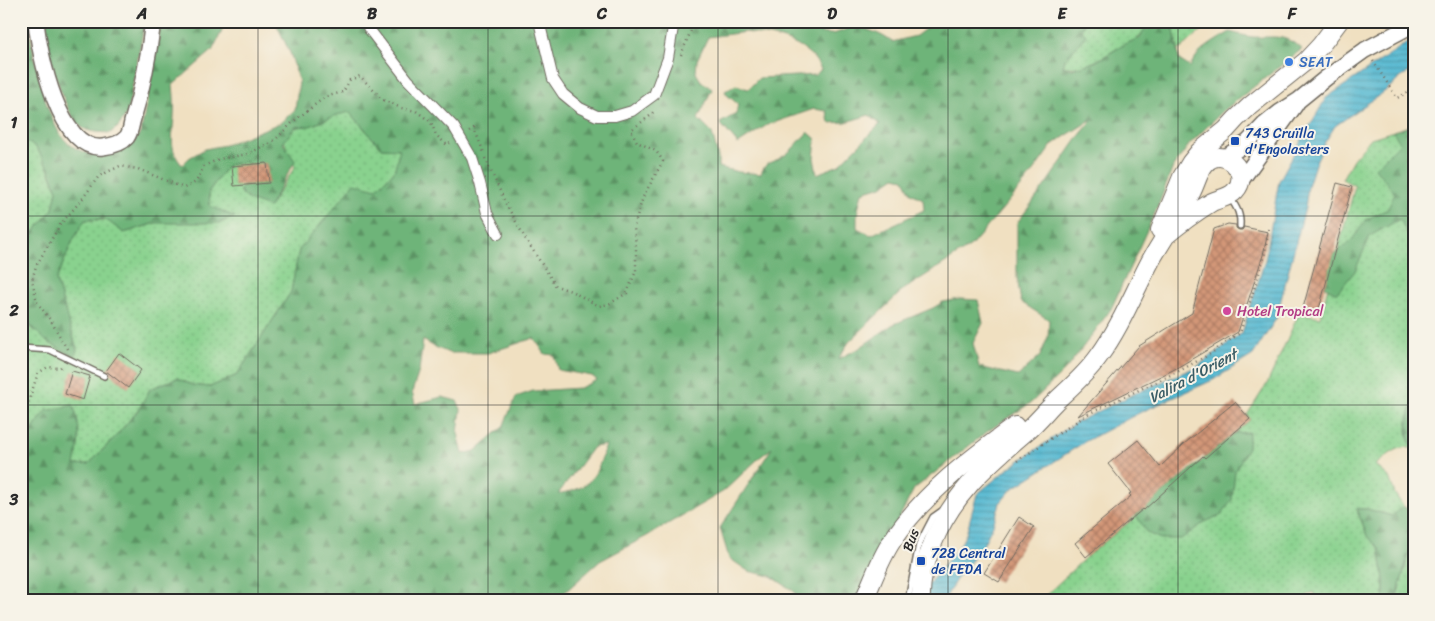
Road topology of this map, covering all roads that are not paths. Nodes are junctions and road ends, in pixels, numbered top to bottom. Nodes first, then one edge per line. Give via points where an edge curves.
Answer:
1 (36, 21) edge
2 (153, 21) edge
3 (365, 21) edge
4 (539, 21) edge
5 (674, 21) edge
6 (1339, 21) edge
7 (1414, 24) edge
8 (1299, 100) junction
9 (1219, 135) junction
10 (1222, 157) junction
11 (1202, 169) junction
12 (1230, 192) junction
13 (1240, 226) dead end
14 (498, 234) dead end
15 (1163, 238) junction
16 (1150, 262) junction
17 (21, 348) edge
18 (104, 376) dead end
19 (1059, 399) junction
20 (915, 592) edge
21 (864, 600) edge

1 - 2 main road via 40,48 59,112 73,134 85,143 100,147 116,144 127,136 136,110
3 - 14 street via 408,80 454,127 472,158 487,214
4 - 5 street via 553,79 563,94 580,108 597,116 615,116 632,111 654,95 668,58
6 - 9 highway via 1306,61
7 - 8 main road via 1365,50
8 - 10 main road via 1265,124 1248,142
8 - 12 main road
9 - 10 highway
9 - 11 highway via 1207,148
9 - 16 highway via 1199,152 1182,177
10 - 11 highway via 1211,160
10 - 12 highway via 1237,166 1241,176
11 - 12 highway via 1200,181 1211,196
11 - 15 highway
12 - 13 lane via 1241,219
12 - 15 highway
15 - 16 highway
16 - 19 highway via 1123,317 1099,355
17 - 18 lane via 50,350
19 - 20 highway via 969,483 937,532
19 - 21 highway via 1018,424 942,482 892,541

